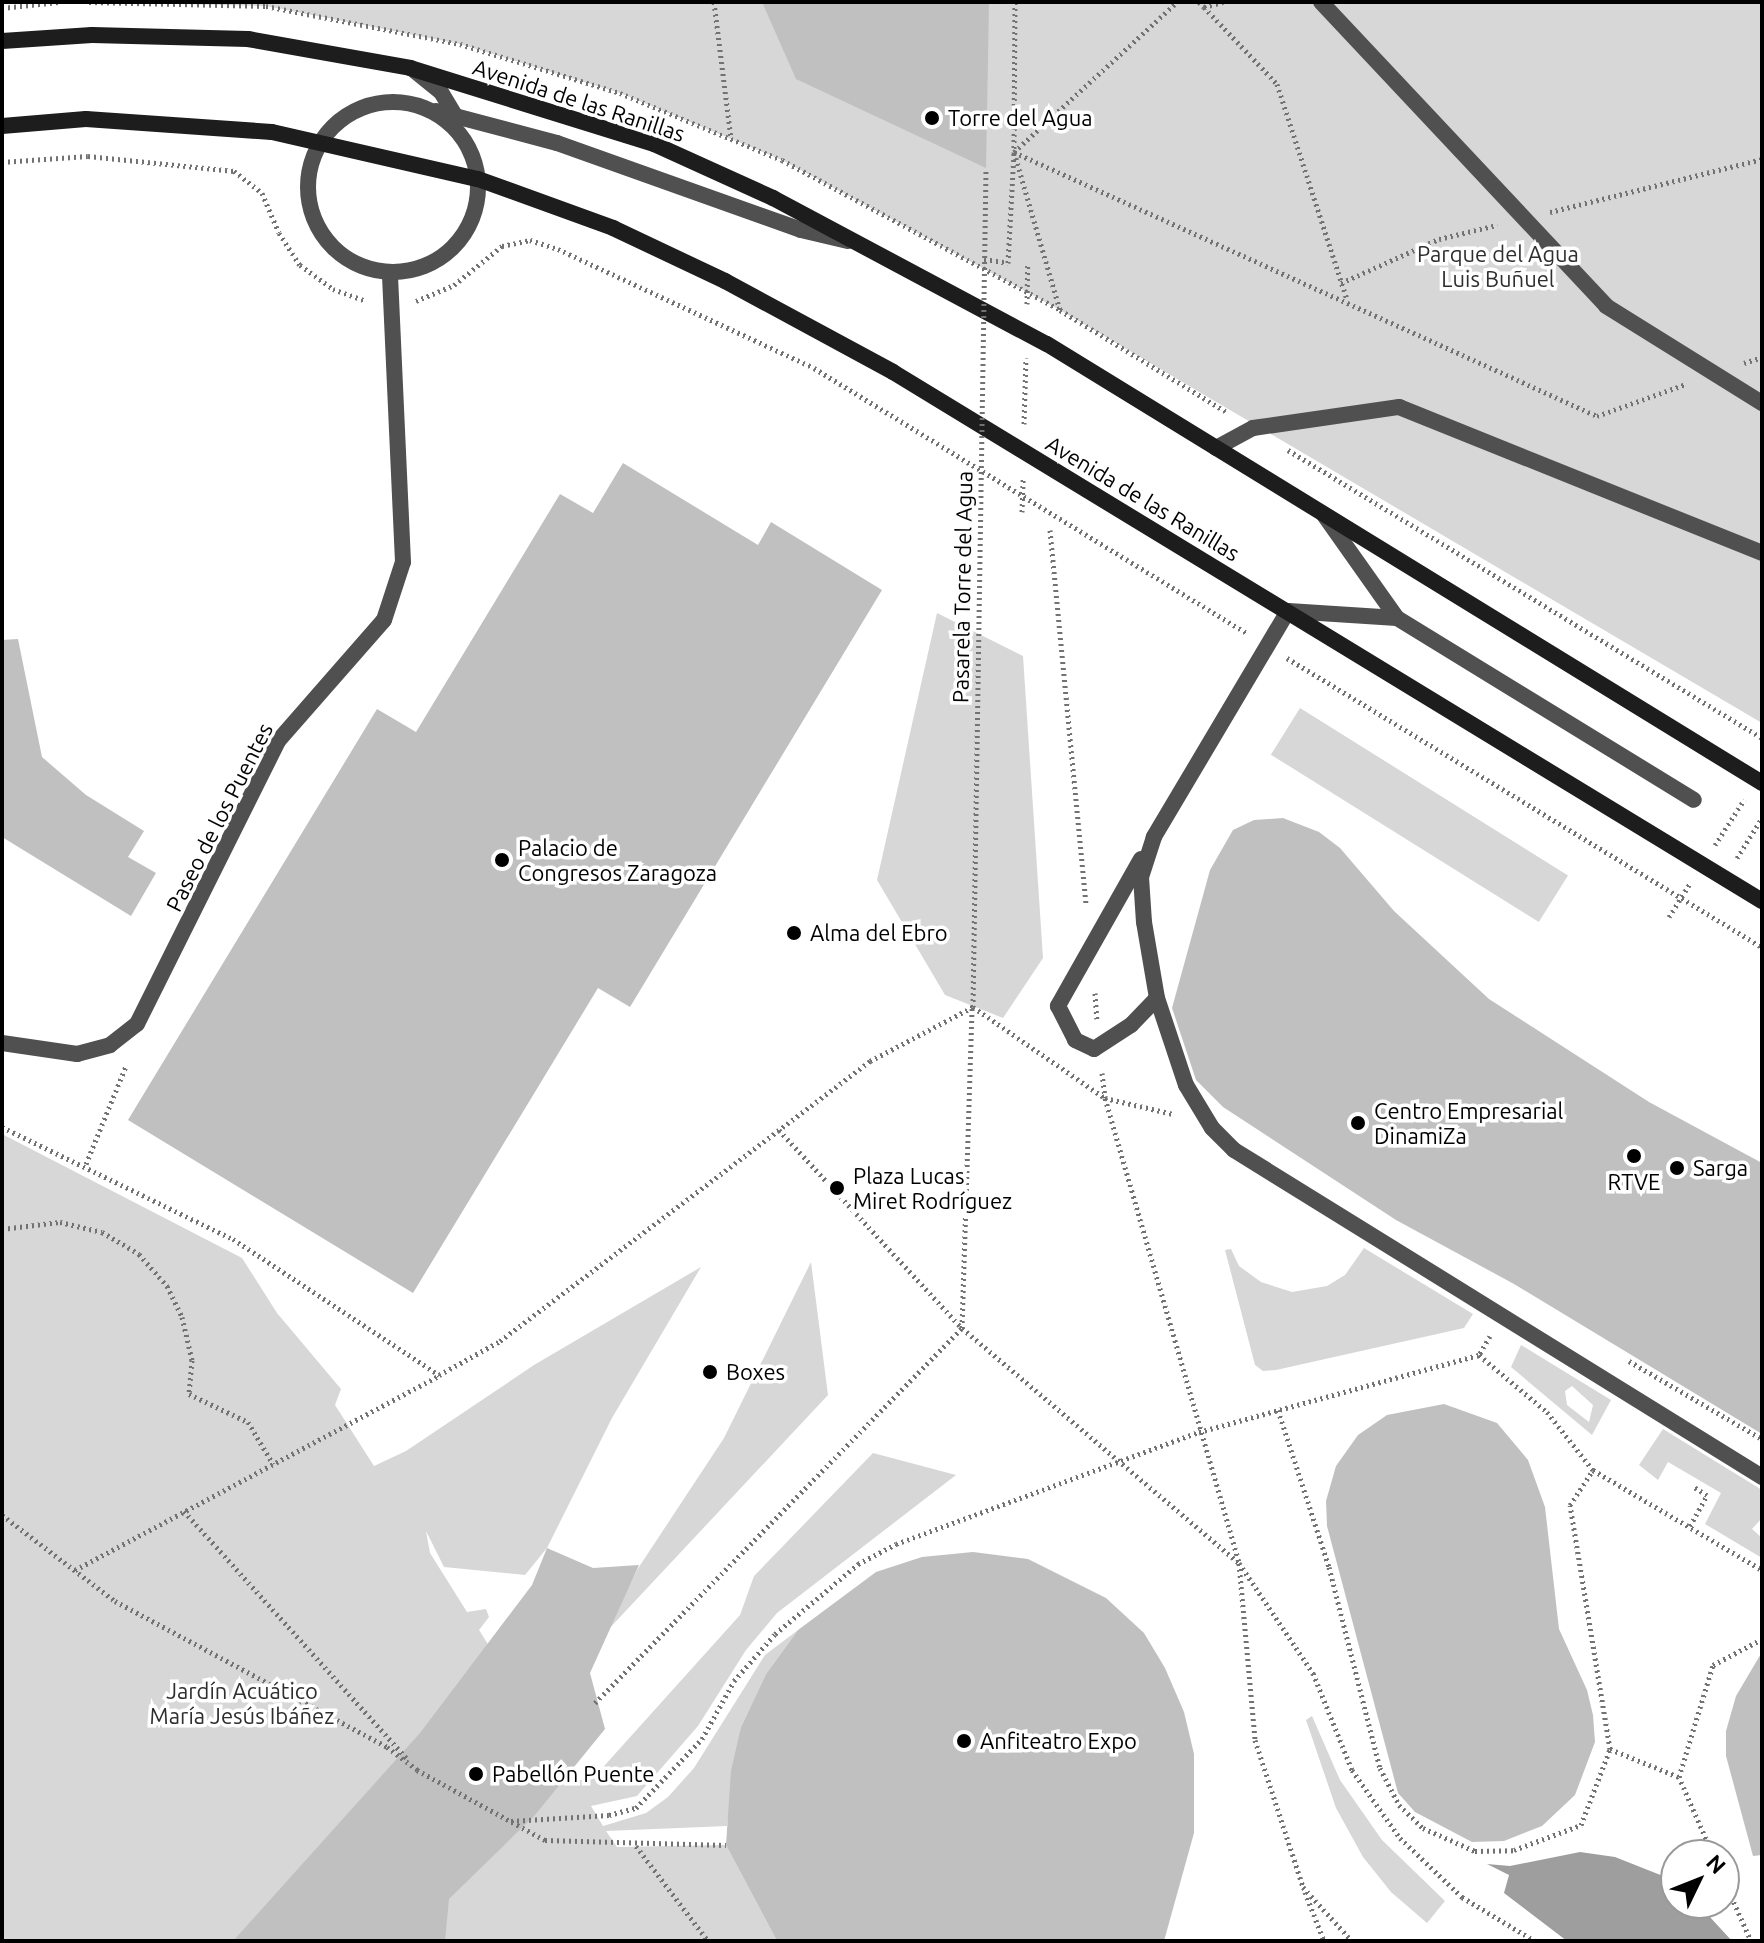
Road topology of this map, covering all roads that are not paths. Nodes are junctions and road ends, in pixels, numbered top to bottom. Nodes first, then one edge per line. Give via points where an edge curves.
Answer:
1 (1321, 2) edge
2 (2, 41) edge
3 (410, 68) junction
4 (427, 109) junction
5 (456, 116) junction
6 (2, 126) edge
7 (321, 141) junction
8 (468, 147) junction
9 (478, 179) junction
10 (861, 245) junction
11 (390, 272) junction
12 (1762, 403) edge
13 (1216, 448) junction
14 (1324, 515) junction
15 (1762, 553) edge
16 (1288, 611) junction
17 (1397, 618) junction
18 (1762, 783) edge
19 (1694, 800) dead end
20 (1154, 837) junction
21 (1762, 901) edge
22 (1157, 998) junction
23 (2, 1043) edge
24 (1762, 1477) edge

1 - 12 street via 1606,306
2 - 3 main road, Avenida de las Ranillas via 92,35 248,39
3 - 5 street, Avenida de las Ranillas via 441,92
3 - 10 main road, Avenida de las Ranillas via 654,144
4 - 5 street, Avenida de las Ranillas
4 - 7 street, Avenida de las Ranillas via 395,103 364,107 345,116
4 - 8 street, Avenida de las Ranillas via 446,121
5 - 8 street, Avenida de las Ranillas
5 - 10 street, Avenida de las Ranillas via 557,143 801,230
6 - 7 main road, Avenida de las Ranillas via 86,119 206,124
7 - 9 main road, Avenida de las Ranillas
7 - 11 street, Avenida de las Ranillas via 309,195 324,236 353,262
8 - 9 street, Avenida de las Ranillas
9 - 11 street, Avenida de las Ranillas via 474,216 456,246 437,261
9 - 16 main road, Avenida de las Ranillas via 613,228 725,281 893,372
10 - 13 main road, Avenida de las Ranillas via 1027,333
11 - 23 street, Paseo de los Puentes via 403,562 384,620 278,741 137,1024 110,1045 77,1054
13 - 14 main road, Avenida de las Ranillas
13 - 15 street via 1253,428 1399,407
14 - 17 street
14 - 18 main road, Avenida de las Ranillas
16 - 17 street
16 - 20 street
16 - 21 main road, Avenida de las Ranillas
17 - 19 street
20 - 22 street via 1141,877
20 - 22 street via 1058,1006 1075,1040 1088,1049 1100,1047
22 - 24 street via 1186,1085 1223,1141

